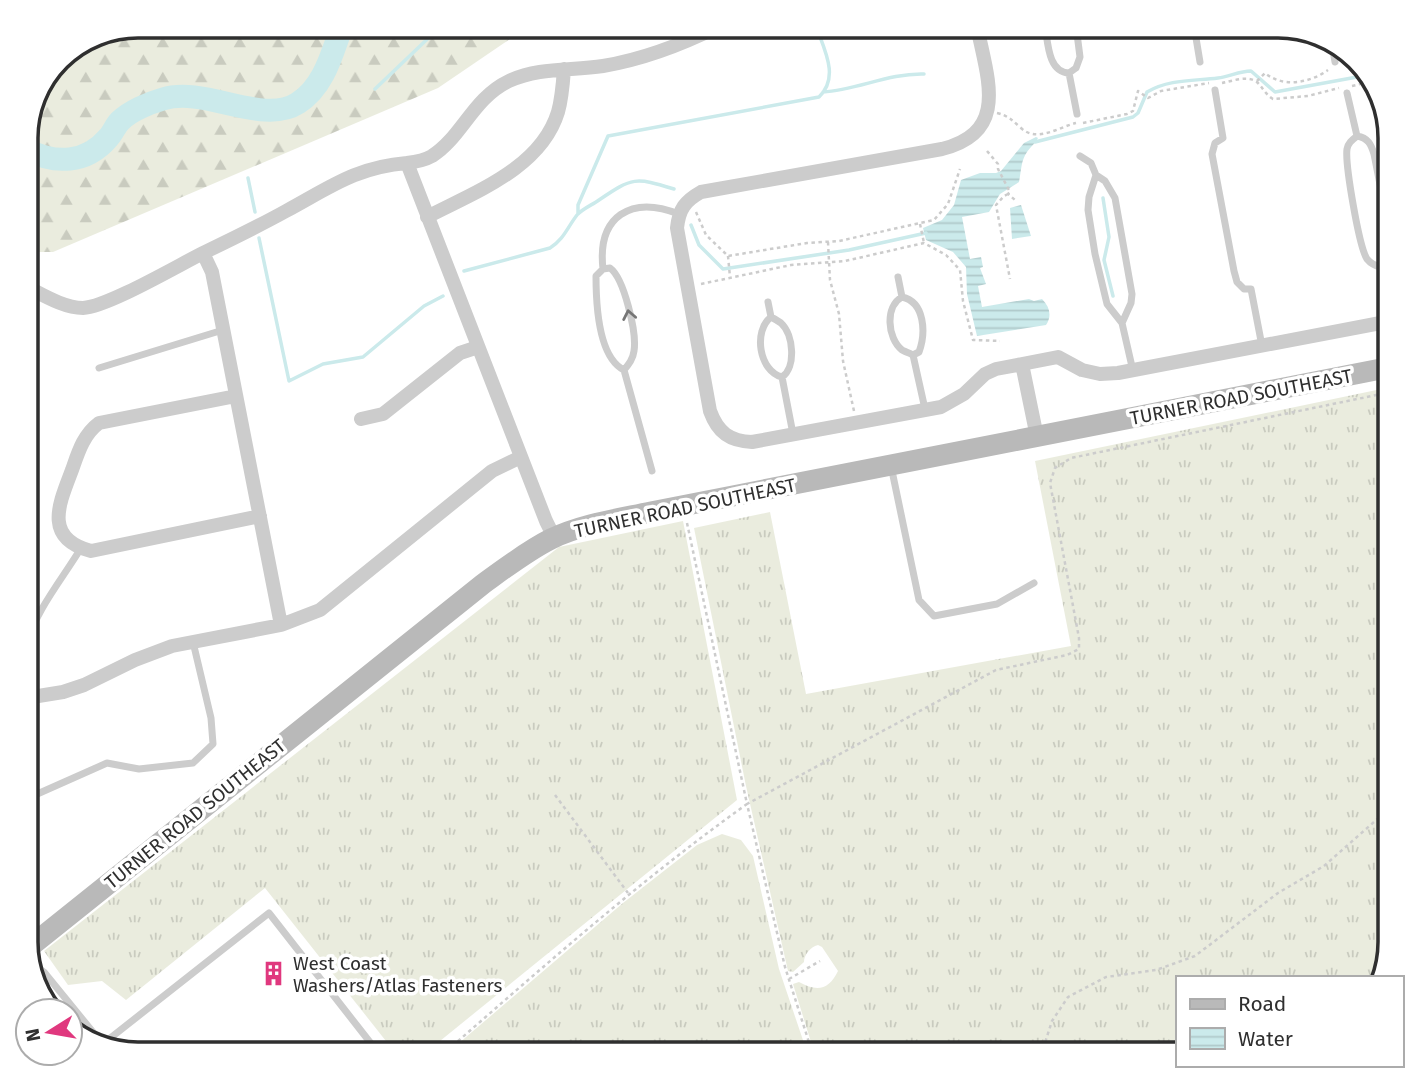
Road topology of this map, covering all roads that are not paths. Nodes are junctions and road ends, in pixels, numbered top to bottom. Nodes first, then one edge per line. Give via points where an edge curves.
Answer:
1 (694, 38) edge
2 (979, 38) edge
3 (1047, 38) edge
4 (1078, 38) edge
5 (1196, 38) edge
6 (1334, 56) edge
7 (1200, 62) dead end
8 (1335, 62) road end
9 (564, 69) junction
10 (1069, 73) junction
11 (1215, 86) road end
12 (1346, 89) road end
13 (1077, 114) dead end
14 (1357, 136) junction
15 (1080, 156) dead end
16 (407, 163) junction
17 (1378, 174) edge
18 (1096, 175) junction
19 (679, 214) junction
20 (427, 217) junction
21 (203, 253) junction
22 (1378, 266) edge
23 (603, 269) junction
24 (898, 277) dead end
25 (39, 293) edge
26 (902, 297) junction
27 (768, 302) dead end
28 (771, 317) junction
29 (1122, 323) junction
30 (1378, 324) edge
31 (223, 330) junction
32 (1262, 346) junction
33 (478, 347) junction
34 (913, 355) junction
35 (1022, 364) junction
36 (99, 368) dead end
37 (624, 370) junction
38 (1378, 370) edge
39 (1133, 371) junction
40 (782, 377) junction
41 (236, 396) junction
42 (925, 410) junction
43 (361, 419) dead end
44 (793, 435) junction
45 (1037, 437) junction
46 (521, 457) junction
47 (891, 465) junction
48 (652, 471) dead end
49 (260, 516) junction
50 (554, 537) junction
51 (81, 548) junction
52 (1034, 583) dead end
53 (39, 616) edge
54 (281, 625) junction
55 (192, 642) junction
56 (39, 696) edge
57 (39, 793) edge
58 (39, 939) edge
59 (43, 971) edge
60 (86, 1026) joint
61 (89, 1029) edge
62 (108, 1037) edge
63 (370, 1042) edge

1 - 9 street via 642,58
2 - 19 street via 988,110 978,132 956,146 701,192
3 - 10 lane via 1056,68
4 - 10 lane via 1080,57
5 - 7 lane
6 - 8 lane
9 - 16 street via 536,72 505,83 475,107 433,155
9 - 20 street via 558,114 533,152 508,174
10 - 13 lane
11 - 32 lane via 1223,138 1213,147 1214,167 1234,271 1237,282 1251,289
12 - 14 lane
14 - 17 lane via 1370,143
14 - 22 lane via 1349,143 1347,159 1362,244 1367,260
15 - 18 lane via 1091,163
16 - 20 street
16 - 21 street via 368,169 324,188
18 - 29 lane via 1088,210 1095,254 1107,304
18 - 29 lane via 1115,198 1131,280 1131,303
19 - 23 lane via 638,207 623,212 610,223 603,239
19 - 44 street via 677,228 715,426 739,442
20 - 33 street
21 - 25 street via 83,308
21 - 31 street via 212,272
23 - 37 lane via 596,276 602,333 608,357
37 -> 23 lane via 635,350 625,292 616,272
24 - 26 lane
26 - 34 lane via 917,305 921,317 922,344
26 - 34 lane via 890,310 891,326 902,351
27 - 28 lane
28 - 40 lane via 788,333 790,366
28 - 40 lane via 760,332 762,350 767,367
29 - 39 lane
30 - 32 street
31 - 36 lane
31 - 41 street
32 - 39 street
33 - 43 street via 460,353 383,414
33 - 46 street
34 - 42 lane
35 - 39 street via 1058,357 1100,374
35 - 42 street via 985,374 954,401
35 - 45 street
37 - 48 lane
38 - 45 main road, TURNER ROAD SOUTHEAST
40 - 44 lane
41 - 49 street
41 - 51 street via 99,423 90,429 58,507 64,536
42 - 44 street
45 - 47 main road, TURNER ROAD SOUTHEAST
46 - 50 street
46 - 54 street via 492,471 320,610
47 - 50 main road, TURNER ROAD SOUTHEAST via 610,521
47 - 52 lane via 919,600 934,616 997,604
49 - 51 street via 99,550
49 - 54 street
50 - 58 main road, TURNER ROAD SOUTHEAST via 483,584
51 - 53 lane
54 - 55 street
55 - 56 street via 135,660 83,685
55 - 57 lane via 213,744 193,762 139,769 107,763
59 - 60 lane
60 - 61 lane
62 - 63 lane via 269,913

